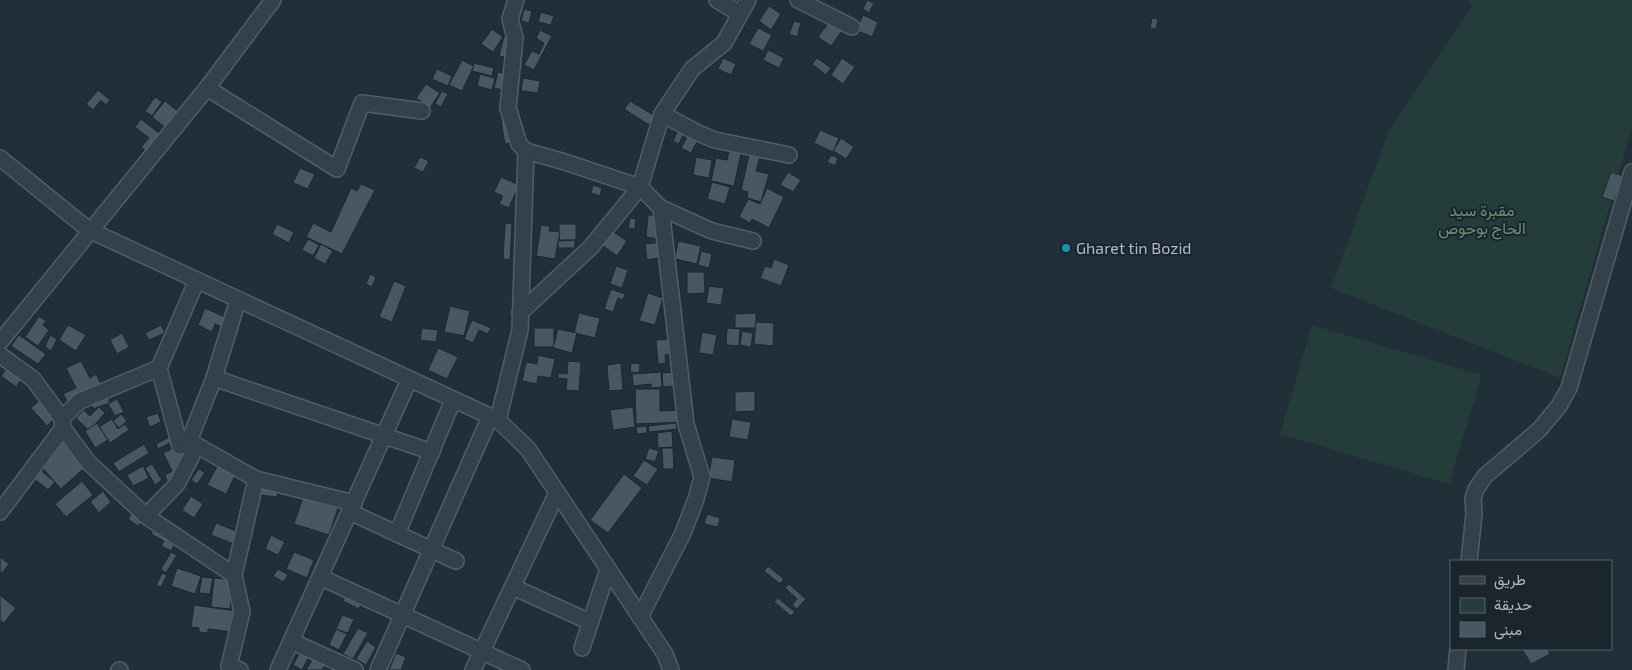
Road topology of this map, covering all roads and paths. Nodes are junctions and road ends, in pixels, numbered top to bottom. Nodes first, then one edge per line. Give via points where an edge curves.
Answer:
1 (273, 0) edge
2 (516, 0) edge
3 (717, 0) edge
4 (748, 0) edge
5 (798, 0) edge
6 (740, 14) junction
7 (852, 27) dead end
8 (207, 88) junction
9 (422, 111) dead end
10 (662, 114) junction
11 (526, 151) junction
12 (789, 155) dead end
13 (0, 158) edge
14 (1632, 172) edge
15 (640, 187) junction
16 (661, 208) junction
17 (90, 230) junction
18 (753, 242) dead end
19 (197, 280) junction
20 (238, 300) junction
21 (520, 313) junction
22 (0, 342) edge
23 (0, 355) edge
24 (159, 368) junction
25 (214, 378) junction
26 (409, 380) junction
27 (453, 400) junction
28 (494, 419) junction
29 (63, 423) junction
30 (384, 435) junction
31 (189, 441) junction
32 (432, 452) junction
33 (256, 478) junction
34 (557, 493) junction
35 (352, 507) junction
36 (0, 512) edge
37 (146, 516) junction
38 (397, 534) junction
39 (431, 550) junction
40 (1470, 560) edge
41 (456, 561) dead end
42 (608, 569) junction
43 (234, 575) junction
44 (320, 578) junction
45 (513, 587) junction
46 (402, 615) junction
47 (640, 617) junction
48 (590, 622) junction
49 (291, 641) junction
50 (582, 648) dead end
51 (1458, 650) edge
52 (482, 652) junction
53 (240, 670) edge
54 (278, 670) edge
55 (355, 670) edge
56 (378, 670) edge
57 (474, 670) edge
58 (522, 670) edge
59 (671, 670) edge
60 (1456, 670) edge

1 - 8 street
2 - 11 street via 510,19 515,38 508,108 519,144
3 - 6 street
4 - 6 street
5 - 7 street
6 - 10 street via 724,43 692,69
8 - 9 street via 337,168 362,102
8 - 17 street
10 - 12 street via 715,140
10 - 15 street
11 - 15 street
11 - 21 street
13 - 17 street
14 - 40 street via 1569,388 1539,430 1485,476 1476,489
15 - 16 street
15 - 21 street via 591,247
16 - 18 street via 712,231
16 - 47 street via 686,424 702,477 684,533
17 - 19 street
17 - 22 street
19 - 20 street
19 - 24 street
20 - 25 street
20 - 26 street
21 - 28 street via 520,330
23 - 29 street via 33,379
24 - 29 street via 80,401
24 - 31 street via 180,446
25 - 30 street
25 - 31 street
26 - 27 street
26 - 30 street
27 - 28 street
27 - 32 street
28 - 34 street via 528,449
28 - 39 street
29 - 36 street
29 - 37 street via 88,462
30 - 32 street
30 - 35 street
31 - 33 street
31 - 37 street via 192,455 177,484
32 - 38 street
33 - 35 street
33 - 43 street
34 - 42 street
34 - 45 street
35 - 38 street
35 - 44 street
37 - 43 street
38 - 39 street
39 - 41 street
39 - 46 street
42 - 47 street
42 - 48 street
43 - 53 street via 242,612 229,666
44 - 46 street
44 - 49 street
45 - 48 street
45 - 52 street
46 - 52 street
46 - 56 street
47 - 59 street via 665,654
48 - 50 street
49 - 54 street
49 - 55 street
51 - 60 street
52 - 57 street
52 - 58 street

